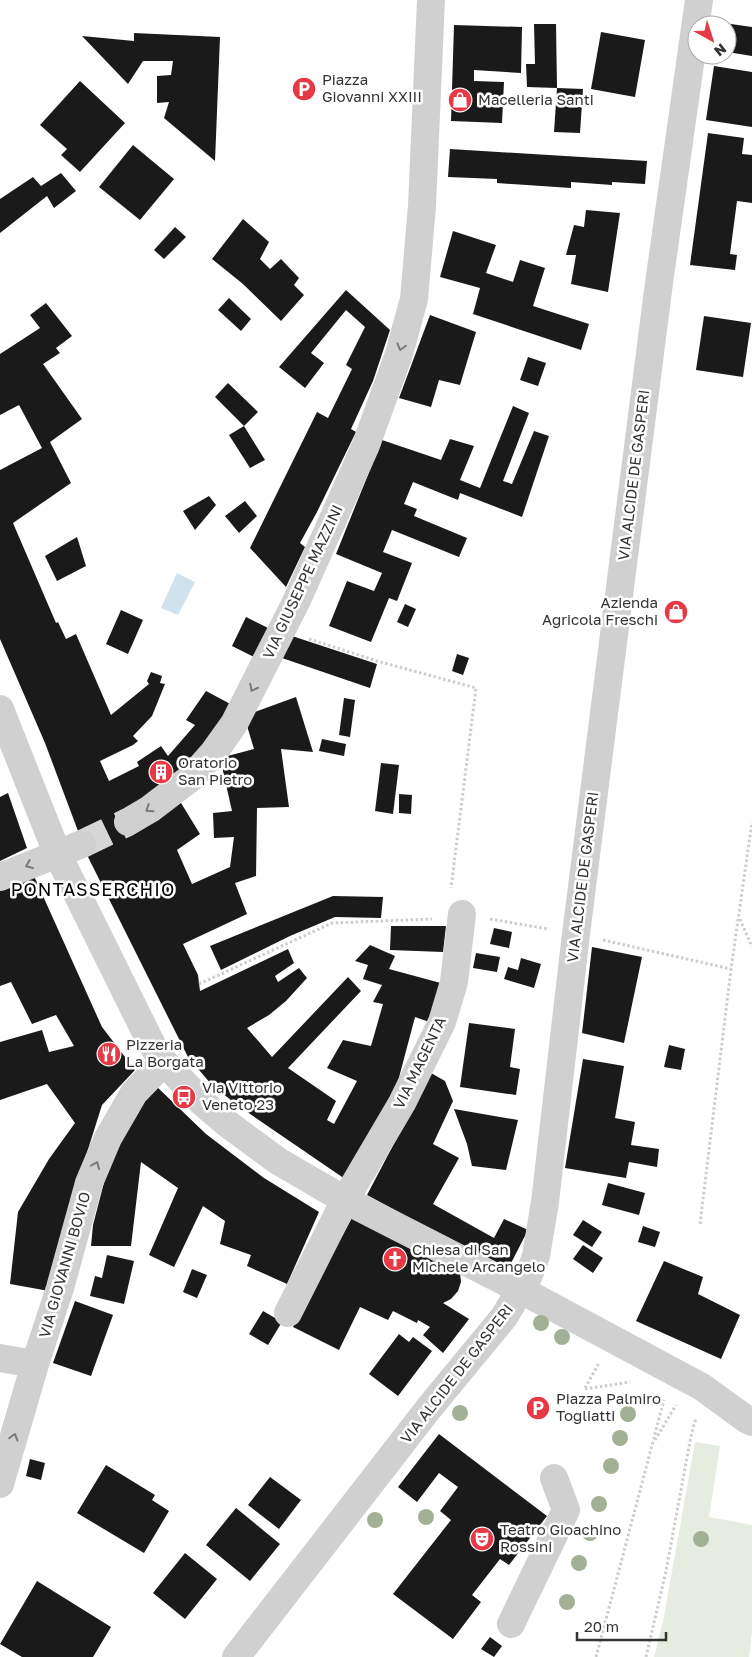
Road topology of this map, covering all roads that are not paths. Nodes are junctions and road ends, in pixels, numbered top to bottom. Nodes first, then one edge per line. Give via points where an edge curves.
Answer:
1 (431, 0) edge
2 (699, 0) edge
3 (0, 709) edge
4 (128, 822) tunnel mouth
5 (70, 848) junction
6 (0, 877) edge
7 (462, 914) road end
8 (164, 1062) junction
9 (345, 1200) junction
10 (521, 1290) junction
11 (288, 1313) dead end
12 (0, 1358) edge
13 (35, 1364) junction
14 (752, 1422) edge
15 (554, 1478) dead end
16 (0, 1484) edge
17 (511, 1624) dead end
18 (236, 1657) edge

1 -> 4 street, VIA GIUSEPPE MAZZINI via 422,206 414,299 399,354 366,444 297,600 234,724 192,777
2 - 10 street, VIA ALCIDE DE GASPERI via 659,283 544,1211 536,1256
3 - 5 street
5 -> 6 street
5 - 8 street via 139,1020
7 - 9 street, VIA MAGENTA via 454,982 442,1022 402,1103
8 - 9 street via 226,1122 278,1160
13 -> 8 street, VIA GIOVANNI BOVIO via 89,1183 108,1138 134,1093
9 - 10 street
9 - 11 street, VIA MAGENTA
10 - 14 street via 678,1382 702,1387
10 - 18 street, VIA ALCIDE DE GASPERI via 504,1317 429,1408
12 - 13 street
16 -> 13 street, VIA GIOVANNI BOVIO
15 - 17 street via 566,1510

